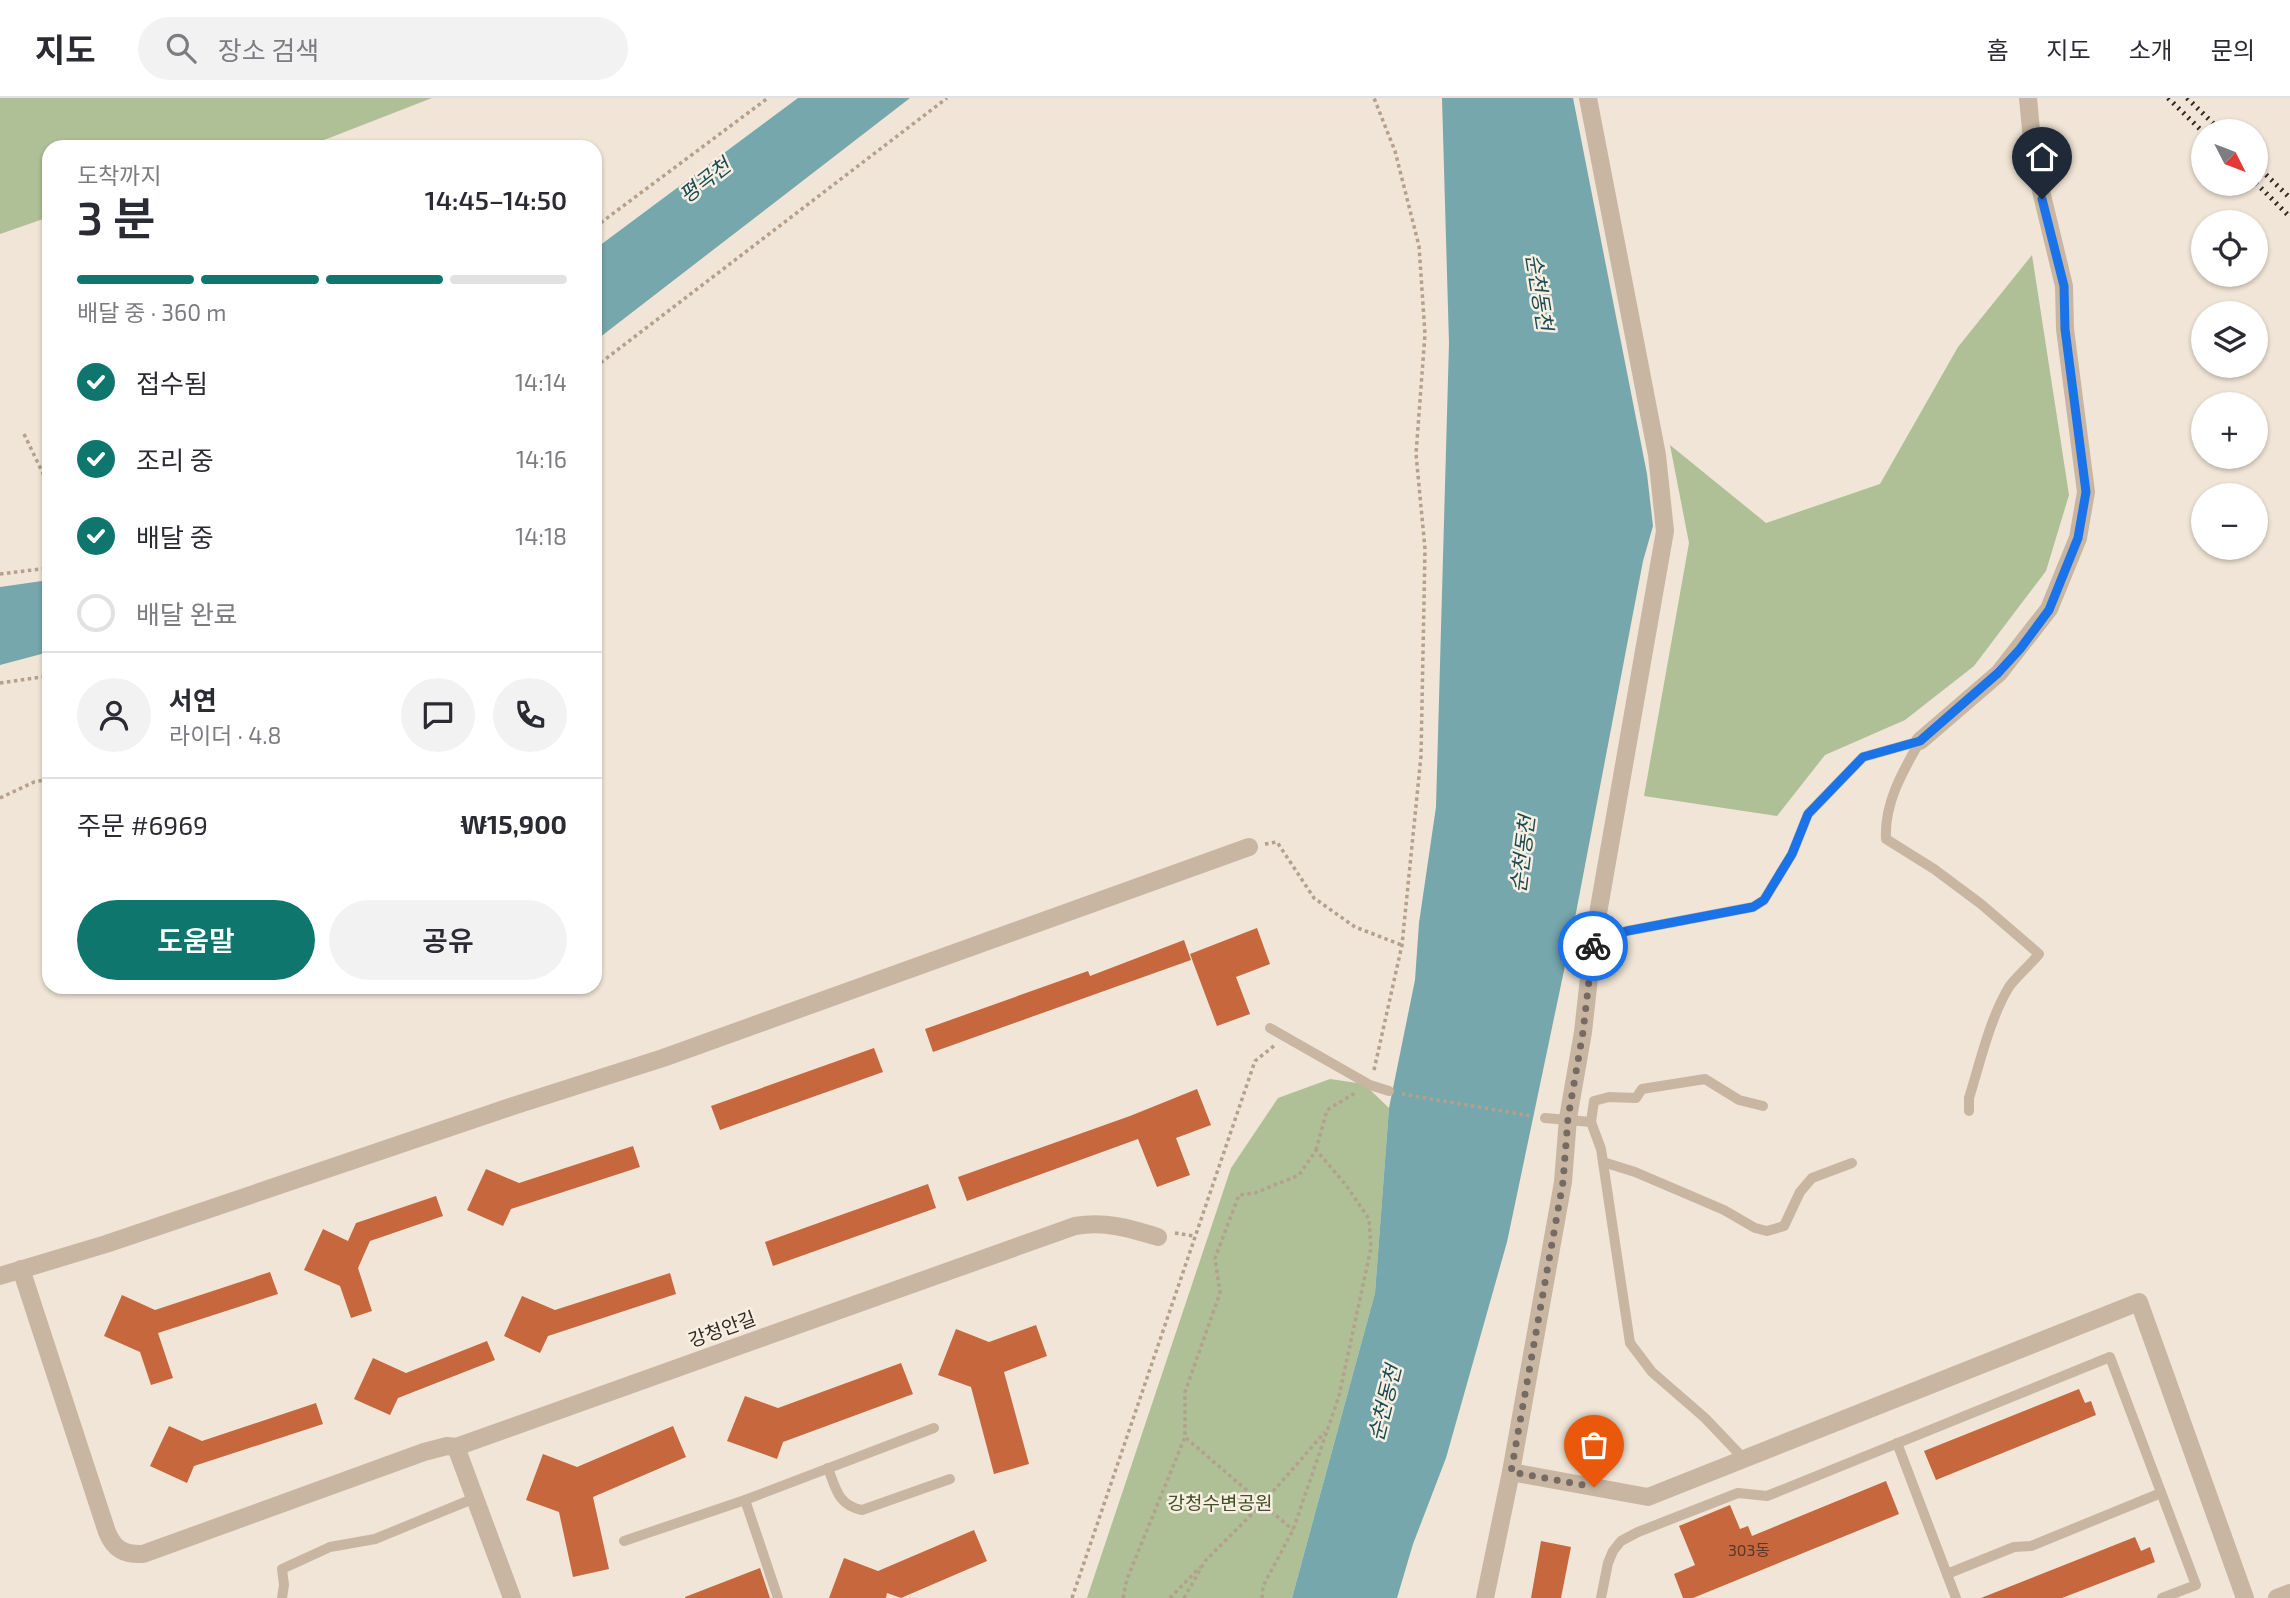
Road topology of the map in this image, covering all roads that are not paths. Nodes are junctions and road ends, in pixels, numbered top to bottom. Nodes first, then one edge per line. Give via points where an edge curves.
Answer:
1 (1588, 98) edge
2 (2028, 98) edge
3 (1920, 741) junction
4 (1249, 847) road end
5 (1593, 942) junction
6 (1270, 1028) dead end
7 (1389, 1091) road end
8 (1763, 1106) dead end
9 (1969, 1111) dead end
10 (1545, 1118) road end
11 (1568, 1118) junction
12 (1591, 1122) junction
13 (1603, 1162) junction
14 (1852, 1163) dead end
15 (1158, 1237) dead end
16 (20, 1269) junction
17 (0, 1276) edge
18 (934, 1427) dead end
19 (1897, 1443) junction
20 (456, 1447) junction
21 (1745, 1460) junction
22 (828, 1468) junction
23 (1511, 1472) junction
24 (950, 1479) dead end
25 (2161, 1493) junction
26 (475, 1498) junction
27 (745, 1500) junction
28 (624, 1541) dead end
29 (1947, 1574) junction
30 (2290, 1593) edge
31 (282, 1598) edge
32 (512, 1598) edge
33 (778, 1598) edge
34 (1485, 1598) edge
35 (1601, 1598) edge
36 (1956, 1598) edge
37 (2162, 1598) edge
38 (2245, 1598) edge
39 (2277, 1598) edge

1 - 5 street via 1657,455 1665,531
2 - 3 street via 2034,162 2064,286 2065,329 2086,492 2078,538 2049,610 1998,673
3 - 5 lane via 1863,757 1808,814 1792,854 1764,900 1753,907
3 - 9 lane via 1892,799 1886,839 1981,904 2039,954 2000,1004 1969,1098
4 - 16 street via 663,1058
5 - 11 street
6 - 7 lane via 1370,1085
8 - 12 lane via 1739,1100 1705,1079 1642,1088 1636,1098 1594,1101
10 - 11 lane
11 - 12 lane
11 - 23 street via 1563,1182
12 - 13 lane
13 - 14 lane via 1635,1171 1767,1231 1784,1226 1812,1178
13 - 21 lane via 1630,1343 1652,1373
15 - 20 street, 강청안길 via 1121,1226 1075,1226
16 - 17 street
16 - 20 street, 강청안길 via 107,1532 112,1544 132,1554 143,1554 424,1452
18 - 22 lane
19 - 25 lane via 2110,1357
19 - 29 lane
19 - 35 lane via 1767,1496 1738,1493 1629,1536 1613,1551
20 - 26 street
21 - 23 street via 1648,1497
21 - 38 street via 2139,1302
22 - 24 lane via 838,1495 849,1507 862,1510
22 - 27 lane
23 - 34 street
25 - 29 lane via 2031,1546 2014,1547
25 - 37 lane via 2196,1585
26 - 31 lane via 375,1539 330,1547 282,1569
26 - 32 street
27 - 28 lane
27 - 33 lane
29 - 36 lane
30 - 39 street

